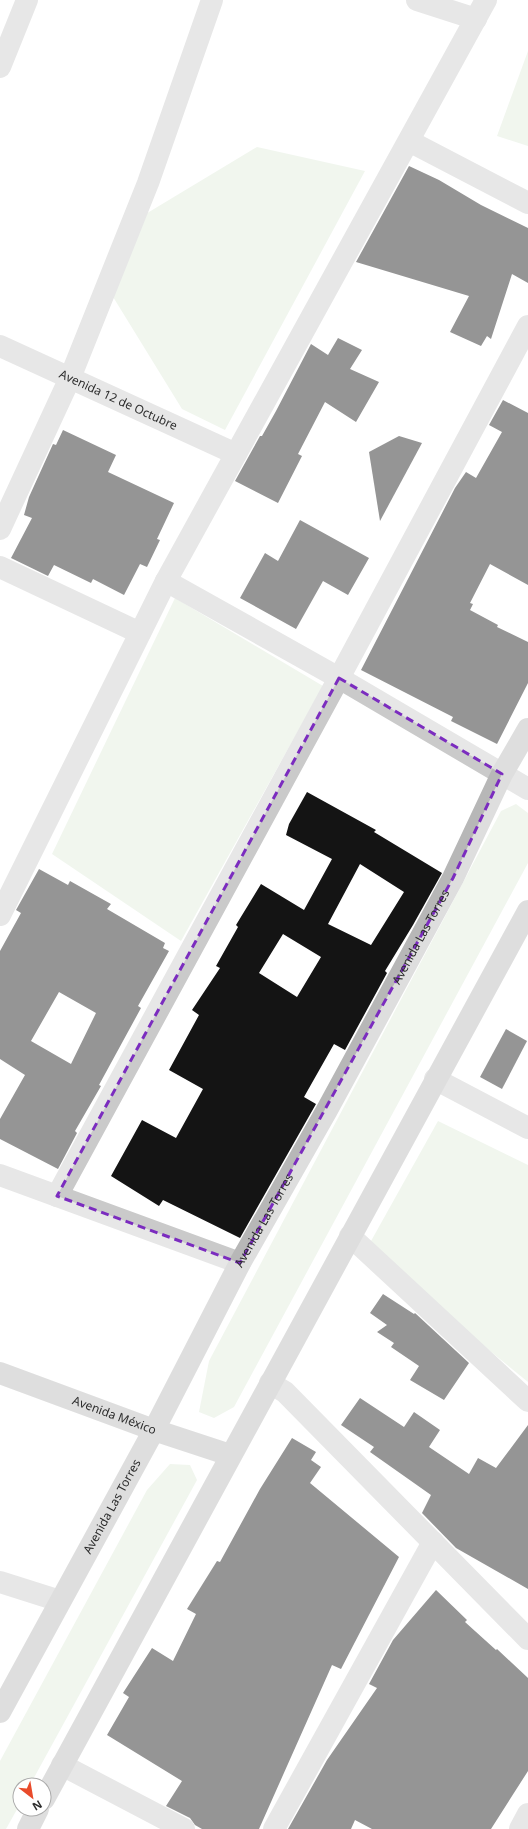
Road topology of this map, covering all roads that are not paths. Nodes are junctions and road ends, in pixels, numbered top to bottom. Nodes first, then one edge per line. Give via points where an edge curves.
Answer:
1 (27, 0) edge
2 (212, 0) edge
3 (417, 0) edge
4 (486, 0) edge
5 (476, 19) junction
6 (0, 67) edge
7 (409, 141) junction
8 (528, 203) edge
9 (528, 326) edge
10 (0, 346) edge
11 (70, 378) junction
12 (236, 454) junction
13 (0, 529) edge
14 (0, 567) edge
15 (166, 580) junction
16 (140, 633) junction
17 (339, 678) junction
18 (528, 729) edge
19 (502, 774) junction
20 (528, 789) edge
21 (528, 911) edge
22 (0, 916) edge
23 (435, 1078) junction
24 (528, 1128) edge
25 (0, 1175) edge
26 (57, 1196) junction
27 (350, 1236) junction
28 (240, 1263) junction
29 (0, 1373) edge
30 (270, 1383) junction
31 (528, 1401) edge
32 (154, 1430) junction
33 (230, 1455) junction
34 (433, 1542) junction
35 (0, 1582) edge
36 (60, 1601) junction
37 (528, 1639) edge
38 (0, 1712) edge
39 (62, 1765) junction
40 (52, 1784) edge
41 (34, 1817) edge
42 (28, 1829) edge
43 (184, 1829) edge
44 (274, 1829) edge

1 - 6 street
2 - 11 street via 148,183
3 - 5 street
4 - 5 street
5 - 7 street
7 - 8 street
7 - 12 street
9 - 17 street
10 - 11 street, Avenida 12 de Octubre
11 - 12 street, Avenida 12 de Octubre
11 - 13 street
12 - 15 street
14 - 16 street
15 - 16 street
15 - 17 street
16 - 22 street
17 - 19 street
17 - 26 street
18 - 19 street, Avenida Las Torres
19 - 20 street
19 - 28 street, Avenida Las Torres via 453,878 327,1110
21 - 23 street
23 - 24 street
23 - 27 street
25 - 26 street
26 - 28 street
27 - 30 street
27 - 31 street
28 - 32 street, Avenida Las Torres
29 - 32 street, Avenida México
30 - 33 street
30 - 34 street via 285,1392
32 - 33 street, Avenida México
32 - 36 street, Avenida Las Torres
33 - 39 street
34 - 37 street
34 - 44 street
35 - 36 street
36 - 38 street, Avenida Las Torres
39 - 40 street
39 - 43 street
41 - 42 street

